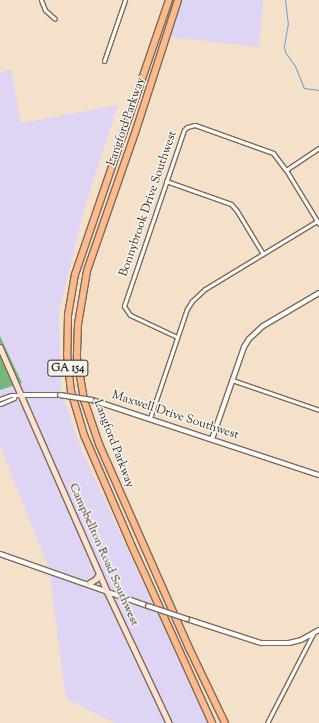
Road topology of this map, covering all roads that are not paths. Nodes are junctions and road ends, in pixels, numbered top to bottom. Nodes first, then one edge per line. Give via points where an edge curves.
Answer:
1 (41, 0) edge
2 (125, 0) edge
3 (169, 0) edge
4 (178, 0) edge
5 (55, 19) dead end
6 (104, 61) dead end
7 (319, 148) edge
8 (286, 170) junction
9 (166, 181) junction
10 (318, 223) edge
11 (263, 254) junction
12 (319, 293) edge
13 (177, 337) junction
14 (0, 347) edge
15 (232, 380) junction
16 (15, 395) junction
17 (21, 395) junction
18 (0, 399) edge
19 (0, 404) edge
20 (319, 410) edge
21 (150, 418) junction
22 (212, 439) junction
23 (319, 475) edge
24 (0, 554) edge
25 (99, 574) junction
26 (88, 584) junction
27 (107, 591) junction
28 (319, 630) edge
29 (313, 634) junction
30 (169, 723) edge
31 (212, 723) edge
32 (225, 723) edge
33 (266, 723) edge

1 - 5 street via 45,10
2 - 6 street
3 - 31 highway, Langford Parkway / GA 154 via 75,274 68,315 67,359 71,391 84,435
4 - 32 highway, Langford Parkway / GA 154 via 139,123 86,271 78,324 77,358 84,400 99,444 183,635
7 - 8 street
8 - 9 street, Bonnybrook Drive Southwest via 277,157 268,150 189,125 184,130
8 - 10 street, Bonnybrook Drive Southwest
9 - 11 street via 231,204
9 - 13 street, Bonnybrook Drive Southwest via 124,306 130,315
10 - 11 street
11 - 13 street via 197,295 187,309
12 - 15 street via 256,332 244,347
13 - 21 street
14 - 17 main road, Campbellton Road Southwest
15 - 20 street
15 - 22 street
16 - 17 street
16 - 18 street
16 - 19 street via 14,398
17 - 21 street, Maxwell Drive Southwest, bridge via 60,395 92,400
17 - 25 main road, Campbellton Road Southwest
21 - 22 street, Maxwell Drive Southwest
22 - 23 street, Maxwell Drive Southwest
24 - 26 street
25 - 26 main road
25 - 27 main road, Campbellton Road Southwest
26 - 27 street
27 - 29 street, bridge via 261,643 289,643
27 - 30 main road, Campbellton Road Southwest
28 - 29 street
29 - 33 street

